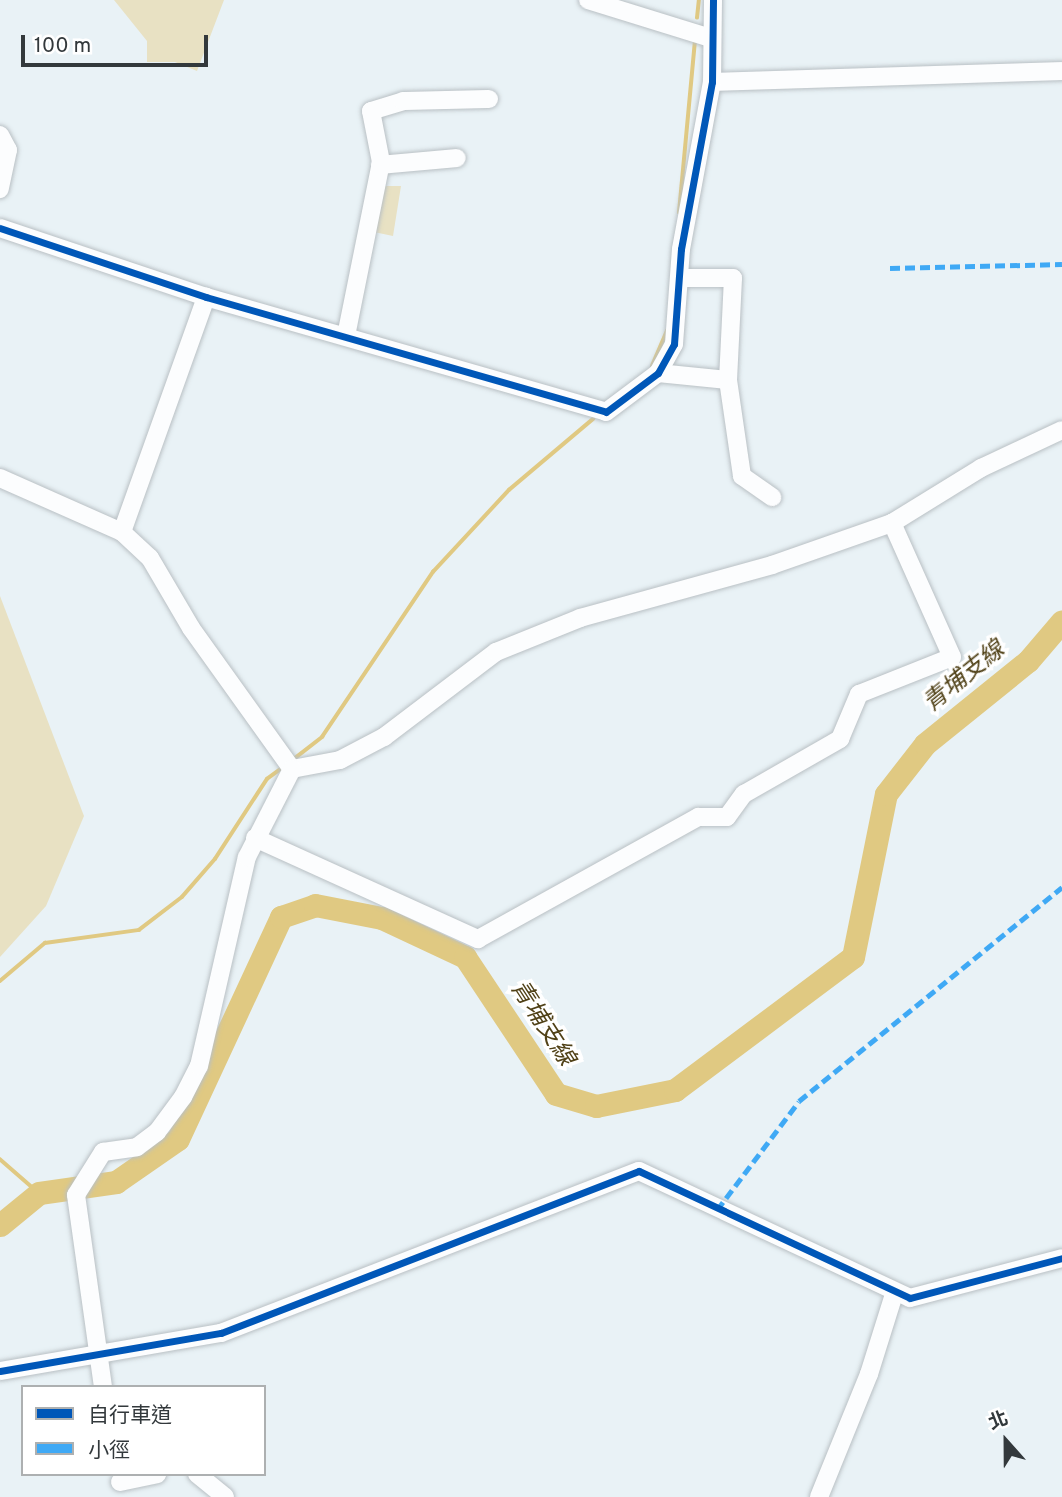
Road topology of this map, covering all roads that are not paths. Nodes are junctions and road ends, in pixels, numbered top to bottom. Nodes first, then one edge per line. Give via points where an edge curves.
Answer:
1 (588, 0) edge
2 (713, 0) edge
3 (711, 38) junction
4 (1062, 72) edge
5 (712, 82) junction
6 (489, 99) dead end
7 (0, 135) edge
8 (457, 158) dead end
9 (380, 165) junction
10 (0, 189) edge
11 (0, 228) edge
12 (681, 278) junction
13 (206, 297) junction
14 (346, 336) junction
15 (657, 373) junction
16 (728, 380) junction
17 (1062, 430) edge
18 (0, 478) edge
19 (772, 497) dead end
20 (892, 523) junction
21 (122, 533) junction
22 (286, 763) junction
23 (255, 838) junction
24 (1062, 1258) edge
25 (894, 1294) junction
26 (97, 1356) junction
27 (0, 1371) edge
28 (103, 1385) edge
29 (150, 1476) edge
30 (199, 1476) edge
31 (120, 1484) edge
32 (225, 1497) edge
33 (818, 1497) edge

1 - 3 street
2 - 3 street
3 - 5 street
4 - 5 street
5 - 12 street via 681,249
6 - 9 street via 404,101 371,111
7 - 10 street via 8,150
8 - 9 street
9 - 14 street
11 - 13 street
12 - 15 street via 674,344
12 - 16 street via 733,278
13 - 14 street
13 - 21 street
14 - 15 street via 606,412
15 - 16 street
16 - 19 street via 742,476
17 - 20 street via 981,468
18 - 21 street
20 - 22 street via 772,565 580,618 496,652 384,737 340,760
20 - 23 street via 952,657 943,665 859,694 839,739 744,794 727,817 698,817 478,939
21 - 22 street via 166,580 191,628
22 - 23 street
23 - 26 street via 199,1066 157,1132 138,1147 103,1152 77,1194 76,1227
24 - 25 street via 931,1296
25 - 26 street via 639,1171 222,1333
25 - 33 street via 869,1374
26 - 27 street
26 - 28 street
29 - 31 street
30 - 32 street

